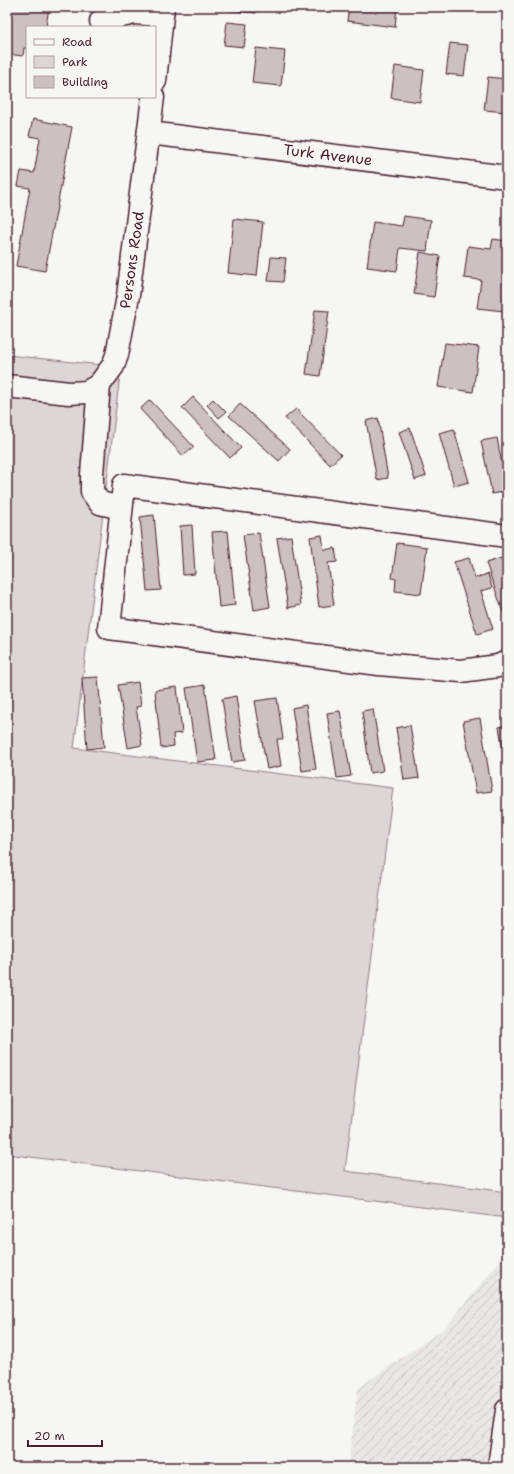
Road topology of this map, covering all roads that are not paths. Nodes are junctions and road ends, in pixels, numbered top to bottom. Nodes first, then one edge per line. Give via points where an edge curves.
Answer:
1 (162, 11) edge
2 (102, 18) edge
3 (156, 71) edge
4 (150, 99) edge
5 (150, 133) junction
6 (507, 178) edge
7 (100, 385) junction
8 (7, 386) edge
9 (121, 508) junction
10 (507, 536) edge
11 (507, 662) edge
12 (507, 1410) edge
13 (499, 1467) edge

1 - 2 street
1 - 3 street
4 - 5 street, Persons Road
5 - 6 street, Turk Avenue
5 - 7 street, Persons Road via 128,296 117,355
7 - 8 street via 87,392 69,393
7 - 9 street via 92,492 100,503
9 - 10 street via 124,485
9 - 11 street via 108,628 379,664 460,671 498,666
12 - 13 street

